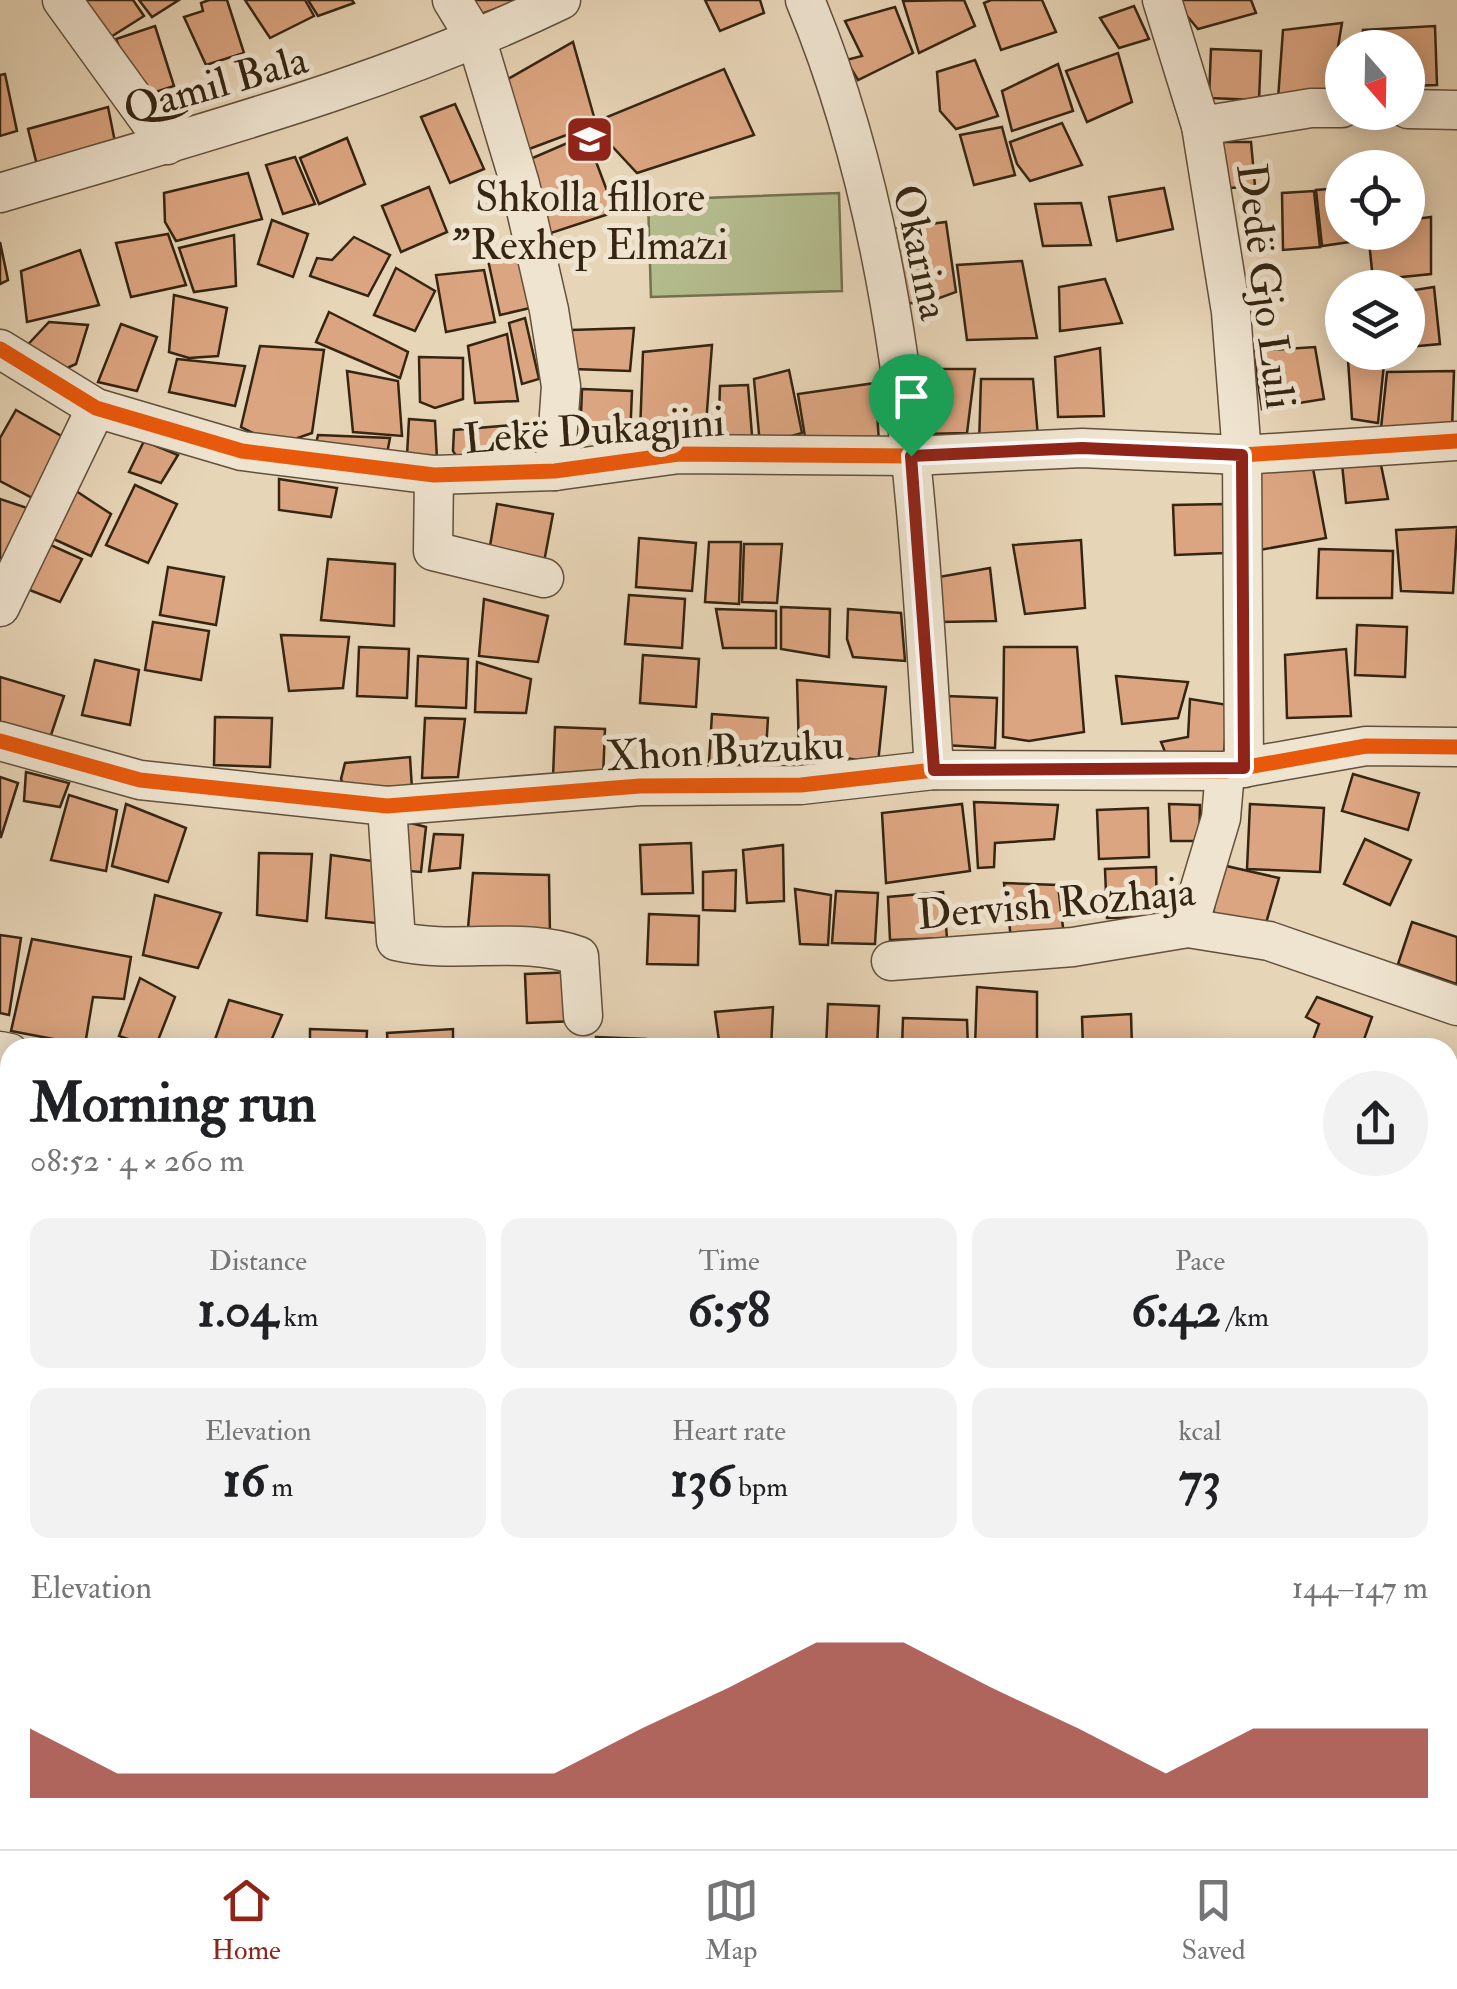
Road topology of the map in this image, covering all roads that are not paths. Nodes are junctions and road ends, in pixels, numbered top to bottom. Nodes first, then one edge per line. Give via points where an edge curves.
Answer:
1 (62, 0) edge
2 (452, 0) edge
3 (560, 0) edge
4 (805, 0) edge
5 (1162, 0) edge
6 (477, 41) junction
7 (1325, 108) edge
8 (1425, 109) edge
9 (1457, 110) edge
10 (1201, 126) junction
11 (167, 145) junction
12 (0, 193) edge
13 (0, 349) edge
14 (96, 408) junction
15 (1457, 442) edge
16 (1242, 455) junction
17 (911, 456) junction
18 (555, 471) junction
19 (434, 474) junction
20 (544, 578) dead end
21 (0, 608) edge
22 (0, 741) edge
23 (1457, 747) edge
24 (934, 770) junction
25 (1234, 770) junction
26 (387, 806) junction
27 (1188, 928) junction
28 (891, 961) dead end
29 (1457, 1006) edge
30 (583, 1016) dead end

1 - 11 street
2 - 6 street
3 - 6 street, Qamil Bala
4 - 17 street, Okarina via 826,50 876,236
5 - 10 street, Dedë Gjo Luli
6 - 11 street, Qamil Bala via 339,94
6 - 18 street via 549,310 562,386
7 - 10 street
8 - 9 street
10 - 16 street, Dedë Gjo Luli via 1230,312
11 - 12 street, Qamil Bala
13 - 14 street, Lekë Dukagjini
14 - 19 street, Lekë Dukagjini via 242,452
14 - 21 street
15 - 16 street, Lekë Dukagjini
16 - 17 street, Lekë Dukagjini via 1082,448
16 - 25 street, Dedë Gjo Luli
17 - 18 street, Lekë Dukagjini via 679,454
17 - 24 street, Okarina
18 - 19 street, Lekë Dukagjini
19 - 20 street, Lekë Dukagjini via 433,550
22 - 26 street, Xhon Buzuku via 140,780
23 - 25 street, Xhon Buzuku via 1366,746
24 - 25 street, Xhon Buzuku
24 - 26 street, Xhon Buzuku via 801,785 640,786
25 - 27 street, Dedë Gjo Luli
26 - 30 street via 396,941 426,948 554,947 579,956
27 - 28 street, Dervish Rozhaja via 1073,946
27 - 29 street, Dervish Rozhaja via 1270,941

